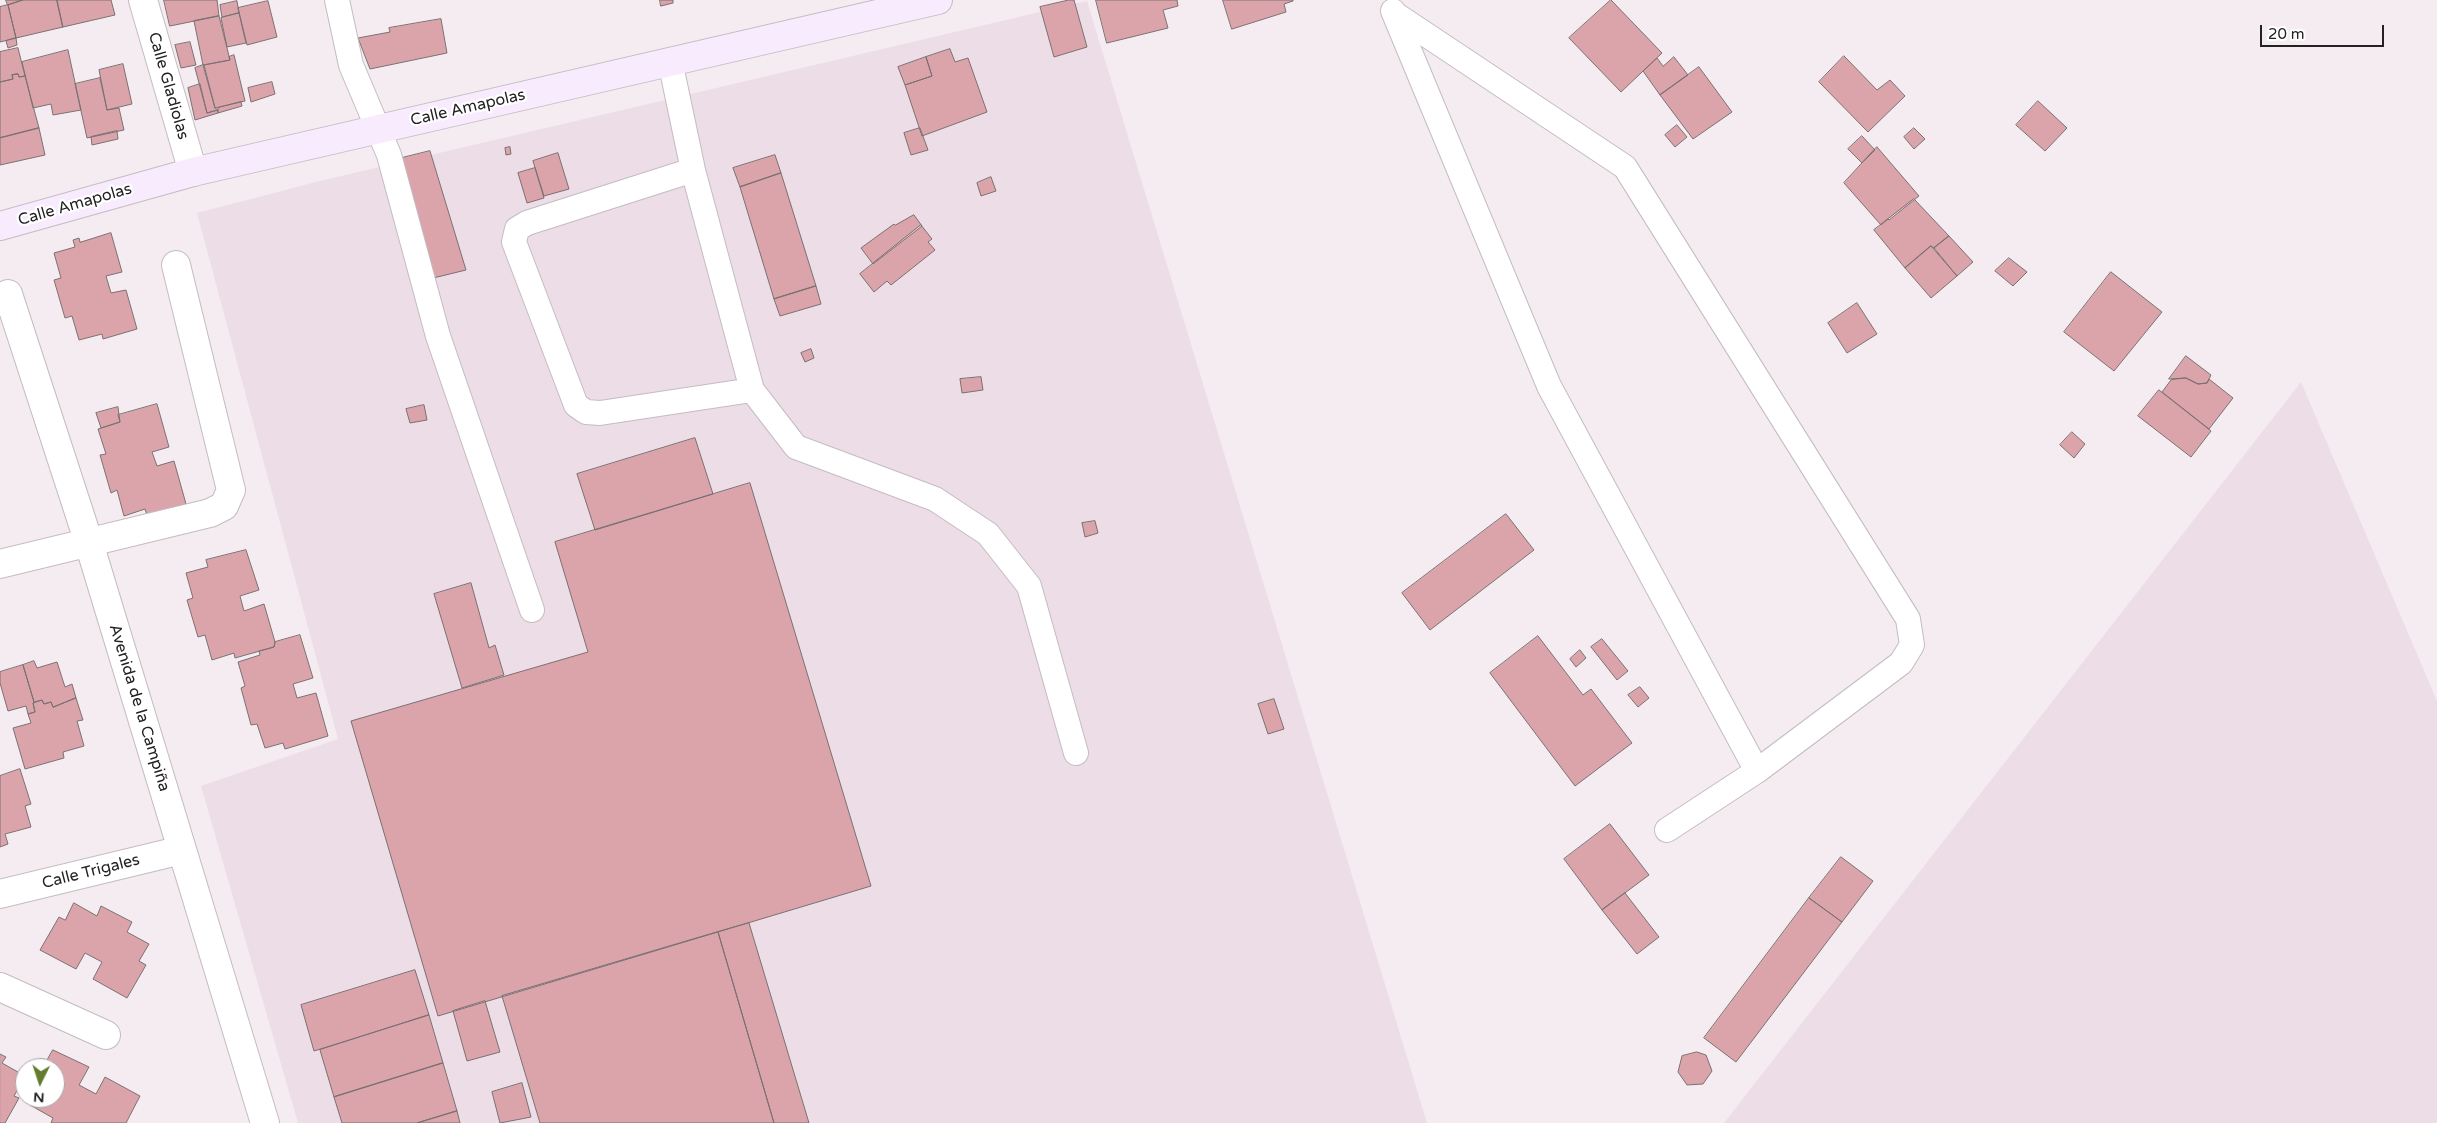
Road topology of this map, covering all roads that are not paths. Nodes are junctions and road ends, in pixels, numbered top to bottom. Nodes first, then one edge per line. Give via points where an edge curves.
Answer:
1 (143, 0) edge
2 (337, 0) edge
3 (938, 0) edge
4 (879, 6) edge
5 (1392, 7) edge
6 (670, 61) junction
7 (379, 129) junction
8 (693, 170) junction
9 (193, 172) junction
10 (0, 226) edge
11 (176, 266) dead end
12 (8, 294) dead end
13 (752, 390) junction
14 (89, 543) junction
15 (0, 564) edge
16 (532, 610) dead end
17 (1076, 753) dead end
18 (1757, 771) junction
19 (1667, 830) dead end
20 (182, 850) junction
21 (0, 894) edge
22 (0, 987) edge
23 (106, 1035) dead end
24 (265, 1123) edge

1 - 9 street, Calle Gladiolas
2 - 7 lane via 351,65
3 - 4 street, Calle Amapolas
4 - 6 street, Calle Amapolas
5 - 18 lane via 1549,386
5 - 18 lane via 1624,167 1908,619 1912,645 1901,663
6 - 7 street, Calle Amapolas
6 - 8 lane
7 - 9 street, Calle Amapolas
7 - 16 lane via 438,336
8 - 13 lane
8 - 13 lane via 527,223 517,229 514,242 576,405 586,412 600,413
9 - 10 street, Calle Amapolas
11 - 14 street via 231,490 224,506 210,513
12 - 14 street, Avenida de la Campiña
13 - 17 lane via 796,447 935,499 988,534 1029,586
14 - 15 street
14 - 20 street, Avenida de la Campiña
18 - 19 lane
20 - 21 street, Calle Trigales
20 - 24 street, Avenida de la Campiña
22 - 23 street

